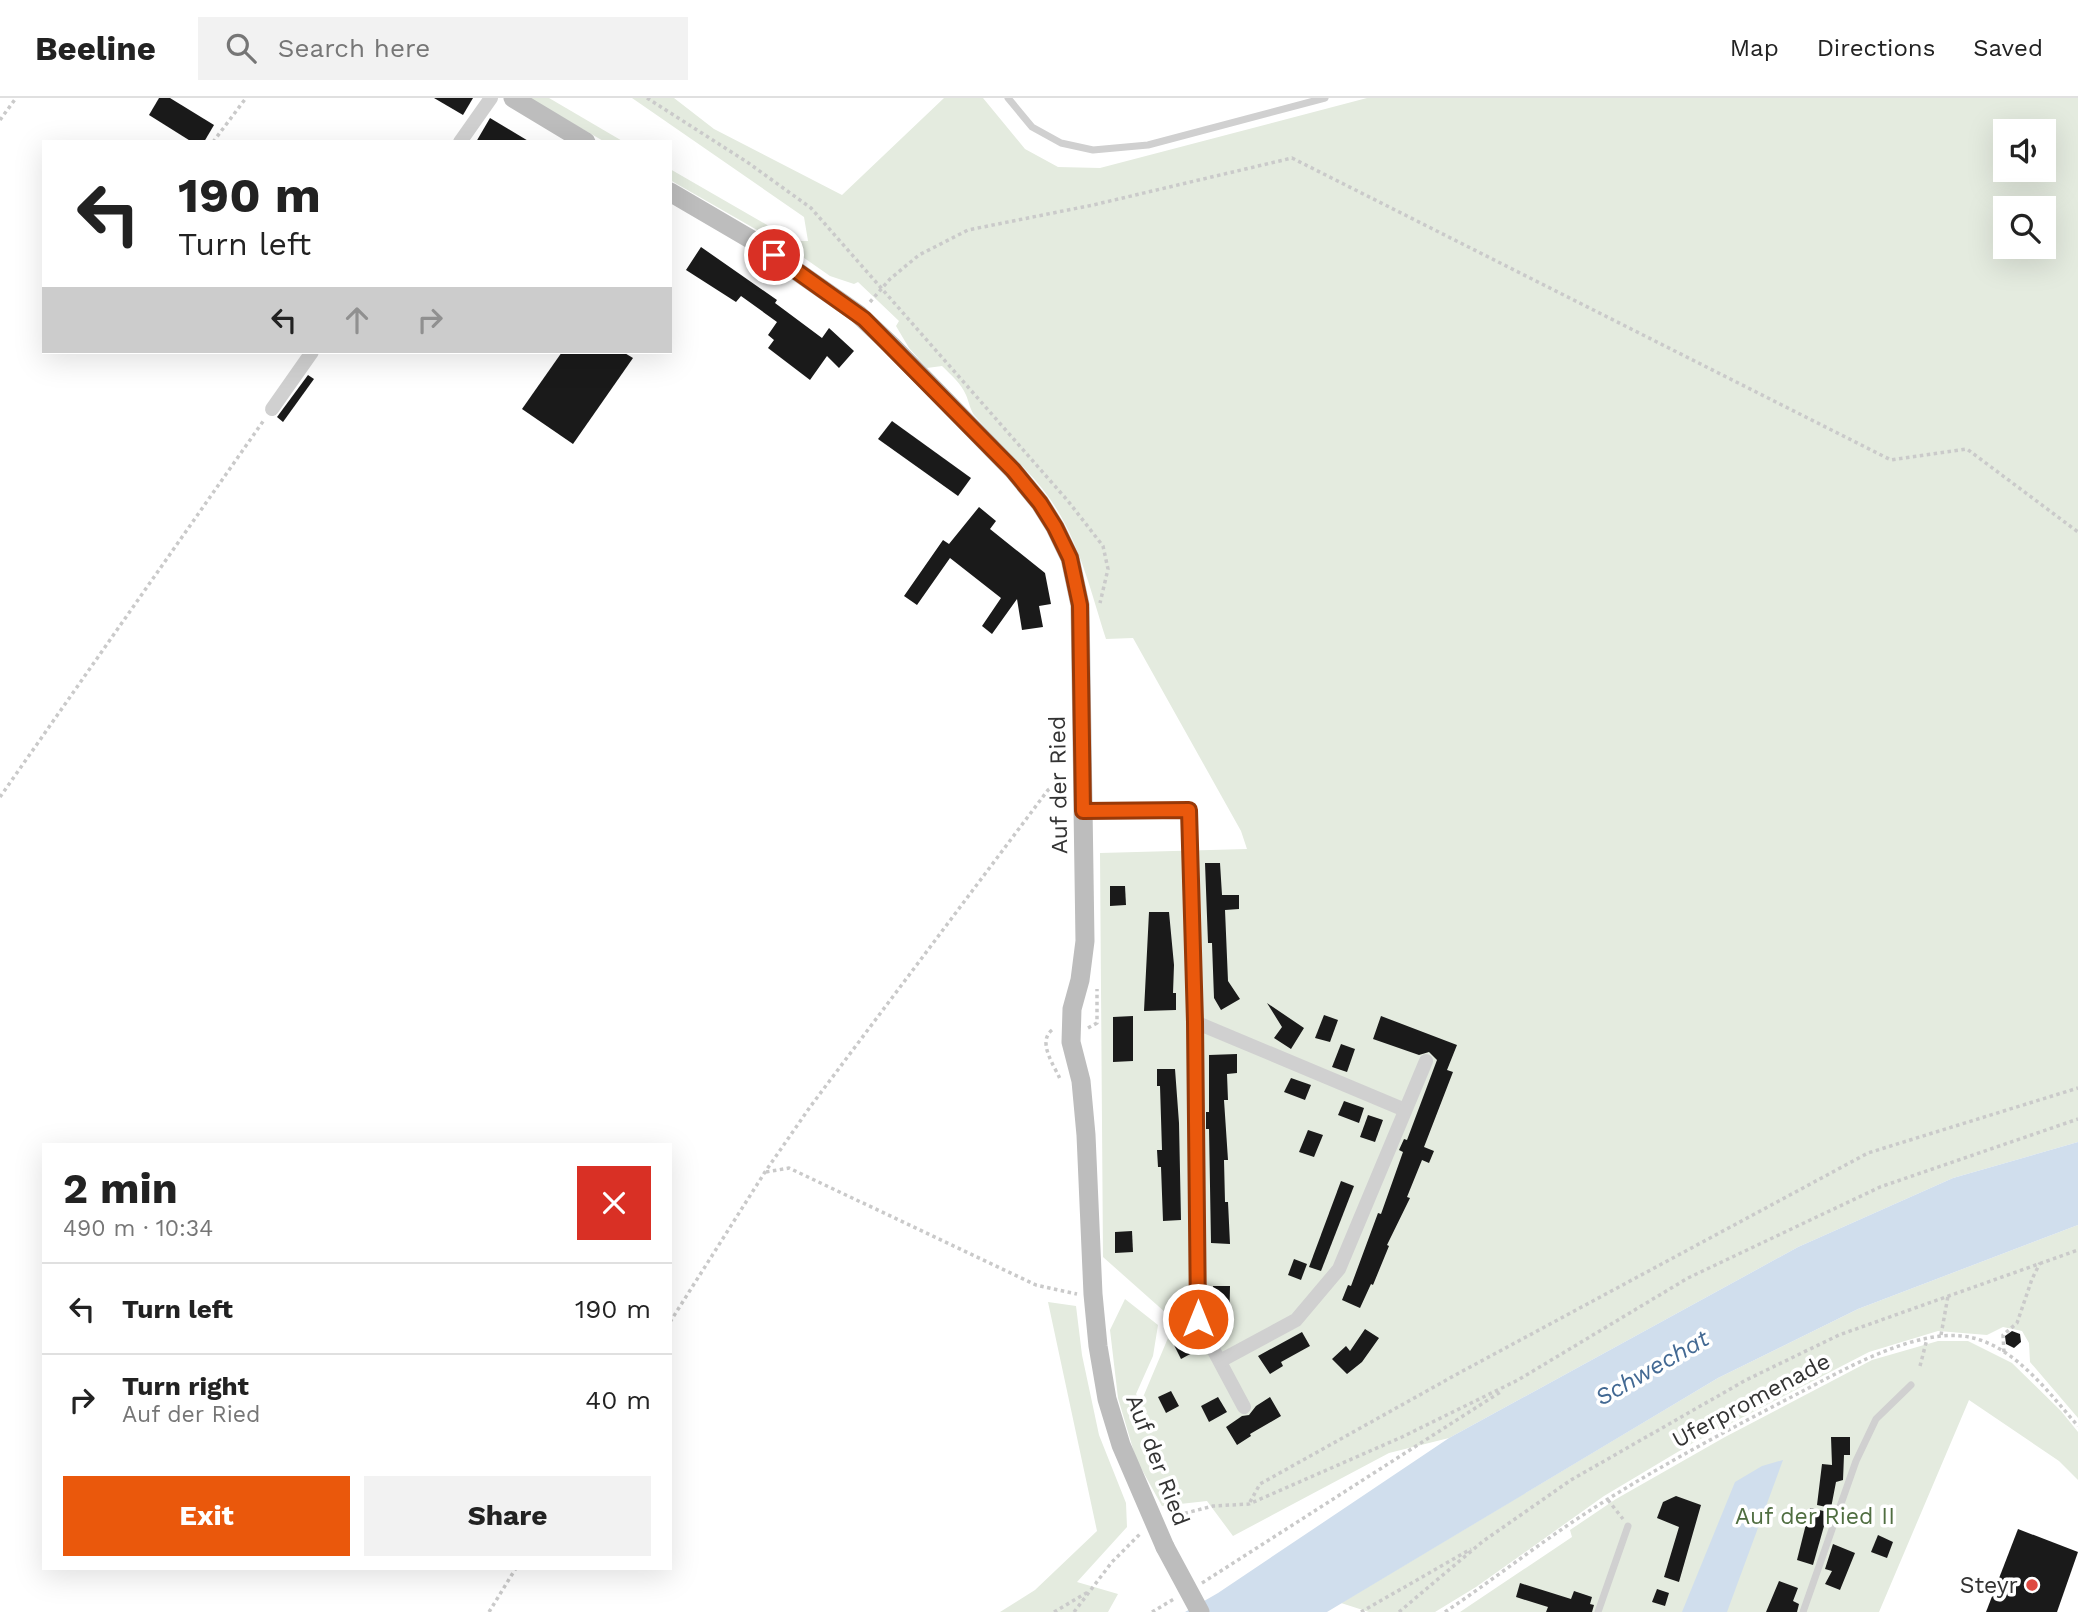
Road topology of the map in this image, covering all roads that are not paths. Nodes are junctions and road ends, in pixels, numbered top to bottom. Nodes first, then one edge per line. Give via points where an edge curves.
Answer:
1 (491, 98) edge
2 (513, 98) edge
3 (1008, 98) edge
4 (1325, 98) edge
5 (461, 140) edge
6 (583, 140) edge
7 (672, 193) edge
8 (311, 354) edge
9 (272, 409) road end
10 (1083, 811) junction
11 (1195, 1022) junction
12 (1426, 1061) dead end
13 (1405, 1110) junction
14 (1220, 1362) junction
15 (1911, 1385) dead end
16 (1244, 1407) dead end
17 (1628, 1526) dead end
18 (1200, 1612) edge
19 (1598, 1612) edge
20 (1803, 1612) edge

1 - 5 street
2 - 6 main road
3 - 4 lane via 1032,127 1061,144 1093,150 1149,145
7 - 10 main road, Auf der Ried via 752,240 858,314 1040,503 1070,558 1080,605
8 - 9 street
10 - 11 street via 1189,810
10 - 18 main road, Auf der Ried, bridge via 1085,941 1072,1009 1071,1042 1081,1081 1093,1294 1107,1399 1152,1535
11 - 13 street
11 - 14 street via 1198,1319
12 - 13 street
13 - 14 street via 1339,1269 1296,1320
14 - 16 street
15 - 20 lane via 1876,1419 1856,1461
17 - 19 lane

